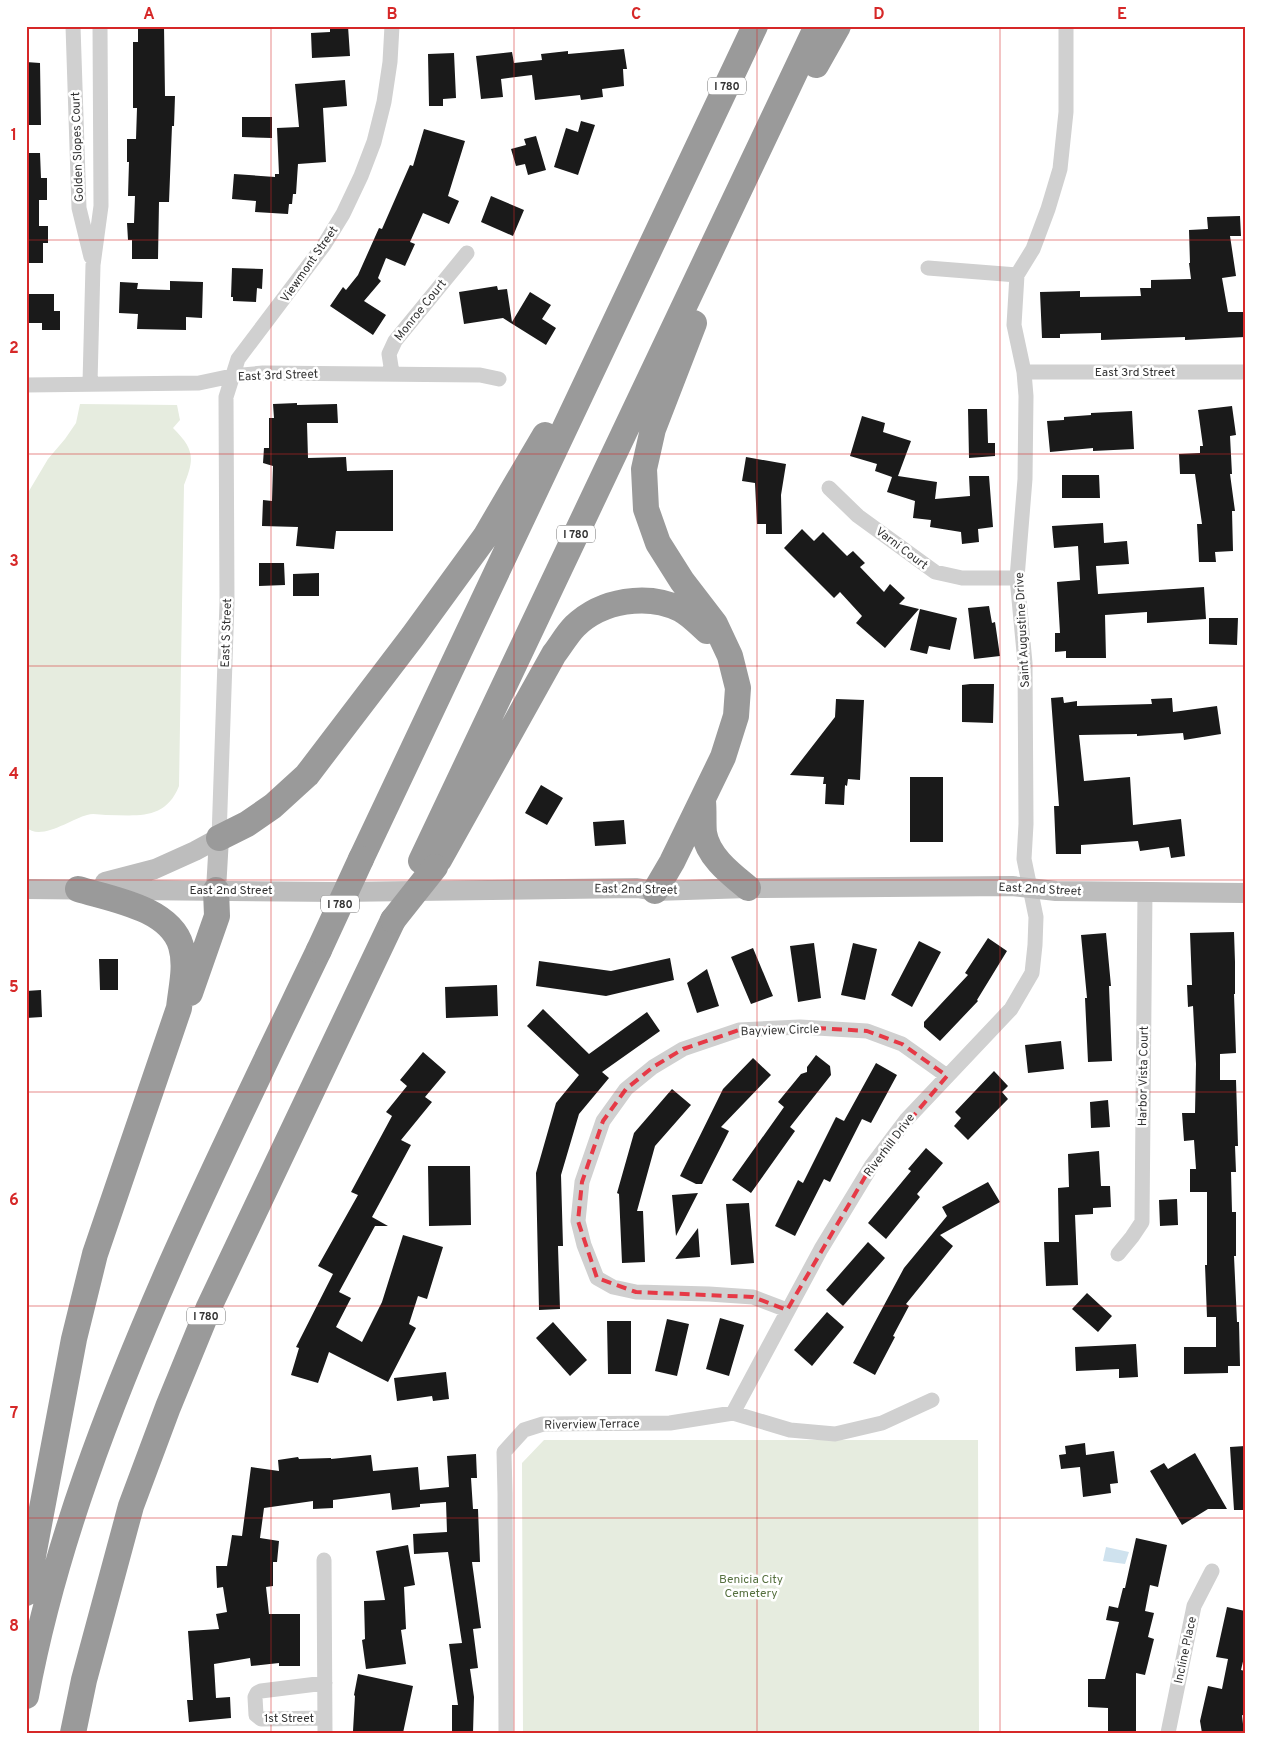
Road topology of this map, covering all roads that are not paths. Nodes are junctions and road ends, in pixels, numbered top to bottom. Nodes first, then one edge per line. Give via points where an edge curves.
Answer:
1 (73, 26) edge
2 (100, 26) edge
3 (392, 26) edge
4 (739, 26) edge
5 (755, 26) edge
6 (817, 26) edge
7 (838, 26) edge
8 (1066, 26) edge
9 (766, 135) junction
10 (698, 146) junction
11 (731, 208) junction
12 (467, 253) dead end
13 (93, 265) junction
14 (928, 268) dead end
15 (1017, 274) junction
16 (605, 345) junction
17 (1024, 372) junction
18 (1245, 372) edge
19 (392, 373) junction
20 (232, 376) junction
21 (499, 379) dead end
22 (90, 383) junction
23 (26, 385) edge
24 (829, 488) dead end
25 (1017, 578) junction
26 (722, 642) junction
27 (703, 798) junction
28 (219, 838) junction
29 (428, 864) junction
30 (748, 888) junction
31 (1030, 888) junction
32 (26, 889) edge
33 (78, 889) junction
34 (216, 890) junction
35 (655, 891) junction
36 (1145, 891) junction
37 (1245, 893) edge
38 (179, 1008) junction
39 (947, 1076) junction
40 (1118, 1254) dead end
41 (787, 1310) junction
42 (932, 1400) dead end
43 (733, 1413) junction
44 (324, 1560) dead end
45 (1212, 1571) dead end
46 (26, 1592) edge
47 (325, 1683) junction
48 (26, 1696) edge
49 (325, 1725) edge
50 (73, 1733) edge
51 (506, 1733) edge
52 (1168, 1733) edge

1 - 13 street, Golden Slopes Court via 79,208
2 - 13 street, Golden Slopes Court via 101,206
3 - 20 street, Viewmont Street via 384,102 362,176 324,245 238,359
4 - 10 highway
5 - 10 highway, I 780
6 - 9 highway, I 780
7 - 9 highway via 806,82
8 - 15 street via 1066,112 1060,169 1033,249
9 - 11 highway, I 780
10 - 16 highway, I 780
11 - 26 highway via 718,266 653,429 644,469 646,509 658,544 715,624
11 - 29 highway, I 780
12 - 19 street, Monroe Court via 394,341 389,354
13 - 22 street, Golden Slopes Court
14 - 15 street
15 - 17 street, Saint Augustine Drive via 1014,325
16 - 28 highway via 554,419 485,537 307,775 273,806
16 - 48 highway, I 780, bridge via 131,1354 78,1501 52,1587
17 - 18 street, East 3rd Street
17 - 25 street, Saint Augustine Drive via 1025,479
19 - 20 street, East 3rd Street
19 - 21 street, East 3rd Street via 480,375
20 - 22 street, East 3rd Street via 199,382
20 - 28 street, East S Street via 226,398 227,602
22 - 23 street, East 3rd Street
24 - 25 street, Varni Court via 858,516 935,572 962,578
25 - 31 street, Saint Augustine Drive via 1025,663 1024,859
26 - 27 highway via 735,672 738,688 736,716 723,757
26 - 29 highway via 681,609 653,601 624,601 596,610 575,626 554,654
27 - 30 highway via 704,834 710,850 730,874
27 - 35 highway
28 - 33 main road via 154,869
28 - 34 main road, East S Street
29 - 50 highway, I 780, bridge via 393,920 209,1307 168,1406 131,1506
30 - 31 main road, East 2nd Street
30 - 35 main road, East 2nd Street
31 - 36 main road, East 2nd Street
31 - 39 street, Riverhill Drive via 1036,917 1032,973 1011,1009
32 - 33 main road, East 2nd Street
33 - 34 main road, East 2nd Street
33 - 38 highway via 139,908 161,918 172,928 181,946 184,967
34 - 35 main road, East 2nd Street via 338,892 637,888
34 - 38 highway via 217,916 190,992
36 - 37 main road, East 2nd Street
36 - 40 street, Harbor Vista Court via 1142,1222
38 - 46 highway via 95,1254 74,1339
39 - 41 street, Riverhill Drive via 906,1120 872,1165
39 - 41 street, Bayview Circle via 902,1044 867,1031 800,1027 739,1030 683,1049 653,1067 626,1089 603,1121 582,1182 578,1221 598,1278 613,1287 636,1292 754,1297
41 - 43 street, Riverhill Drive
42 - 43 street, Riverview Terrace via 882,1423 835,1434 790,1430
43 - 51 street, Riverview Terrace via 670,1423 543,1424 524,1430 504,1452
44 - 47 street
45 - 52 street, Incline Place via 1194,1606
47 - 49 street
47 - 49 street, 1st Street via 261,1691 255,1697 256,1715 261,1719

